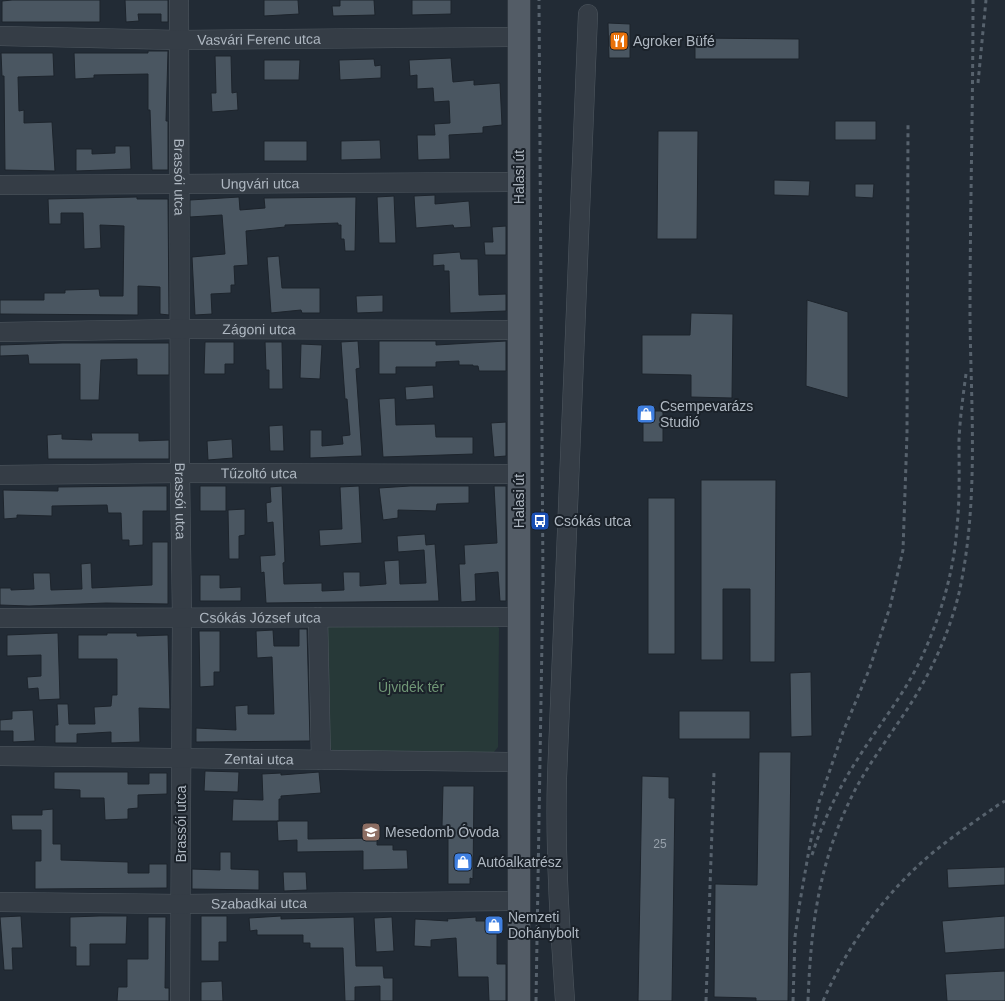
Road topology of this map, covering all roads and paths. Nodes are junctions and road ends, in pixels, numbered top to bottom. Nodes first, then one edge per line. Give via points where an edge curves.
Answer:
1 (179, 0) edge
2 (519, 0) edge
3 (588, 14) dead end
4 (0, 36) edge
5 (518, 37) junction
6 (179, 40) junction
7 (519, 182) junction
8 (180, 184) junction
9 (0, 185) edge
10 (180, 329) junction
11 (518, 330) junction
12 (0, 332) edge
13 (180, 473) junction
14 (519, 474) junction
15 (0, 475) edge
16 (182, 616) junction
17 (318, 617) junction
18 (519, 617) junction
19 (0, 618) edge
20 (0, 756) edge
21 (182, 759) junction
22 (321, 760) junction
23 (518, 762) junction
24 (517, 901) junction
25 (0, 902) edge
26 (181, 904) junction
27 (180, 1001) edge
28 (518, 1001) edge
29 (565, 1001) edge

1 - 6 street, Brassói utca
2 - 5 main road, Halasi út
3 - 29 street via 556,800 560,939
4 - 6 street, Vasvári Ferenc utca
5 - 6 street, Vasvári Ferenc utca
5 - 7 main road, Halasi út
6 - 8 street, Brassói utca
7 - 8 street, Ungvári utca
7 - 11 main road, Halasi út
8 - 9 street, Ungvári utca
8 - 10 street, Brassói utca
10 - 11 street, Zágoni utca
10 - 12 street, Zágoni utca
10 - 13 street, Brassói utca
11 - 14 main road, Halasi út
13 - 14 street, Tűzoltó utca
13 - 15 street, Tűzoltó utca
13 - 16 street, Brassói utca
14 - 18 main road, Halasi út
16 - 17 street, Csókás József utca
16 - 19 street, Csókás József utca
16 - 21 street, Brassói utca
17 - 18 street, Csókás József utca
17 - 22 street
18 - 23 main road, Halasi út
20 - 21 street, Zentai utca
21 - 22 street, Zentai utca
21 - 26 street, Brassói utca
22 - 23 street, Zentai utca
23 - 24 main road, Halasi út
24 - 26 street, Szabadkai utca
24 - 28 main road, Halasi út
25 - 26 street, Szabadkai utca
26 - 27 street, Brassói utca

